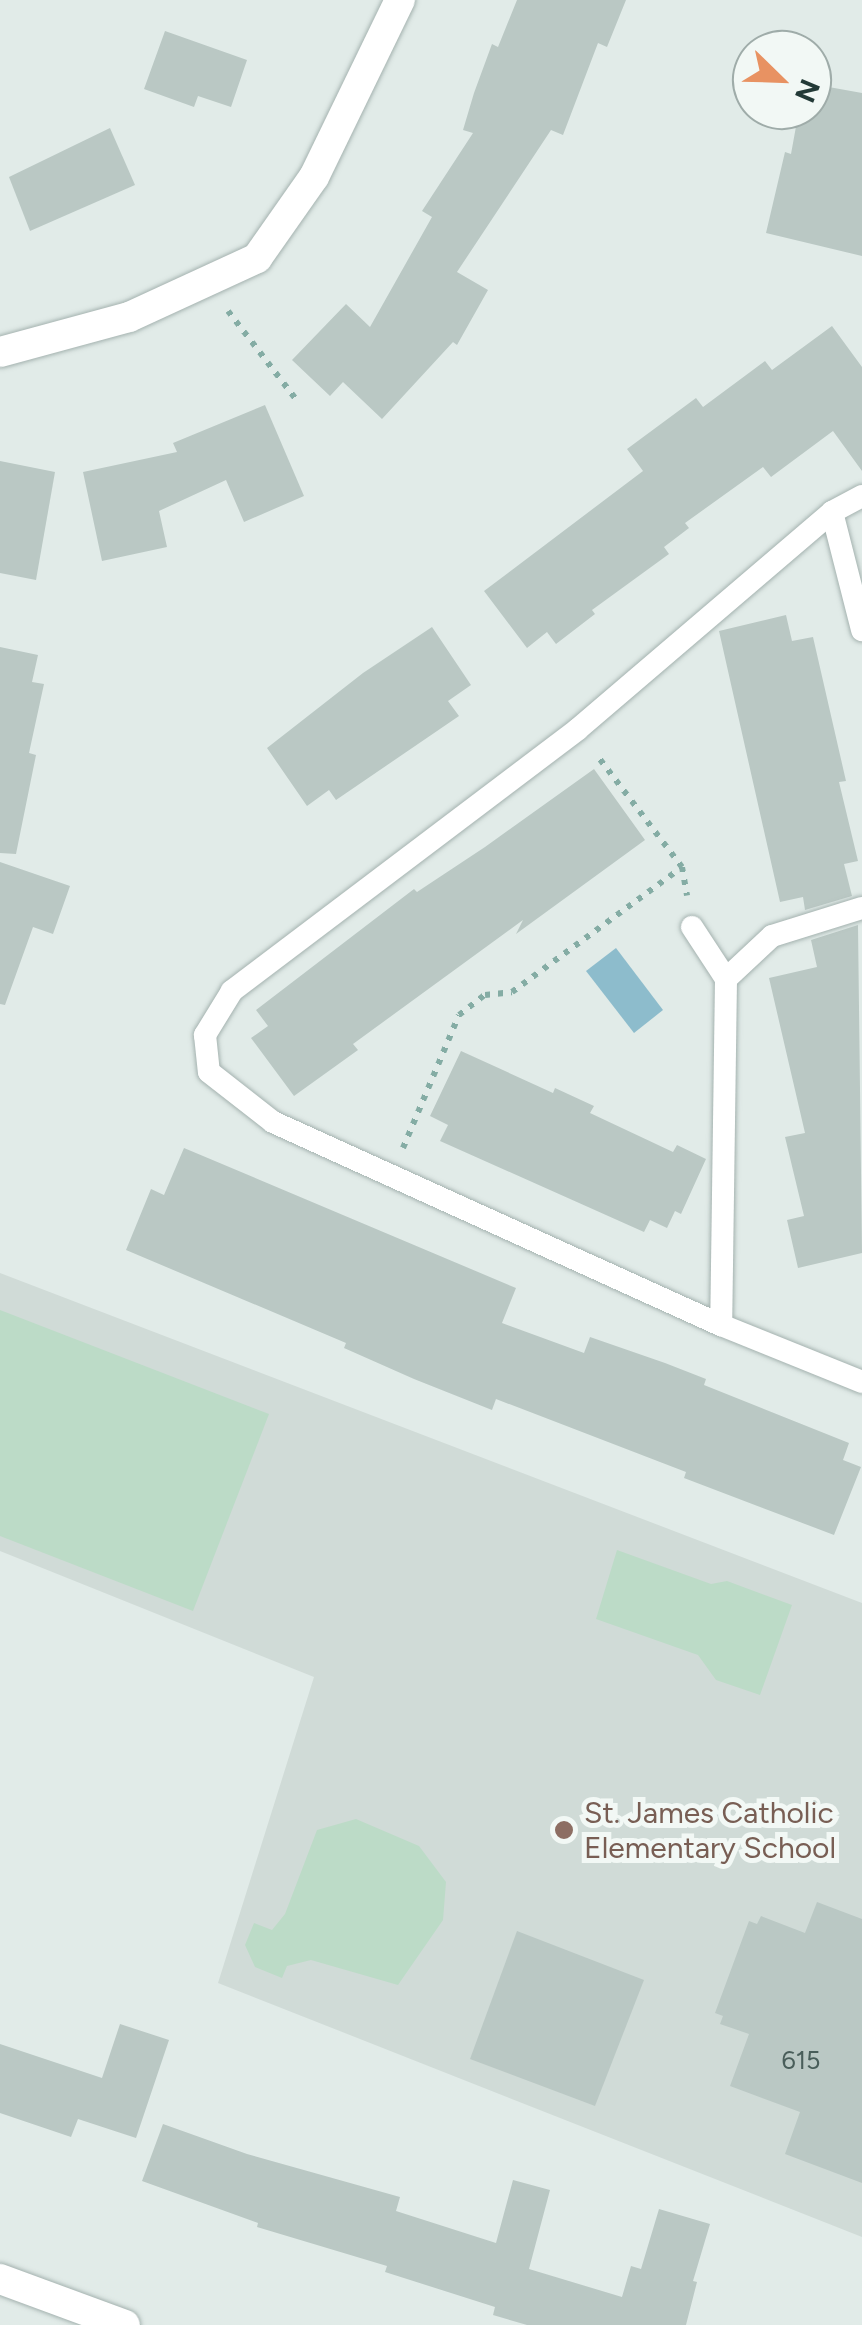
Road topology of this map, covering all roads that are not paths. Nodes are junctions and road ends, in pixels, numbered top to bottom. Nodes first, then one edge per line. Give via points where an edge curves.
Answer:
1 (400, 0) edge
2 (0, 352) edge
3 (862, 496) edge
4 (832, 512) junction
5 (862, 630) edge
6 (862, 908) edge
7 (692, 927) dead end
8 (726, 979) junction
9 (721, 1324) junction
10 (862, 1382) edge
11 (0, 2279) edge
12 (125, 2325) edge

1 - 2 street via 314,178 256,258 129,317
3 - 4 lane
4 - 5 lane
4 - 9 lane via 577,730 232,990 205,1035 210,1072 272,1122
6 - 8 lane via 772,936
7 - 8 lane
8 - 9 lane
9 - 10 lane
11 - 12 street

